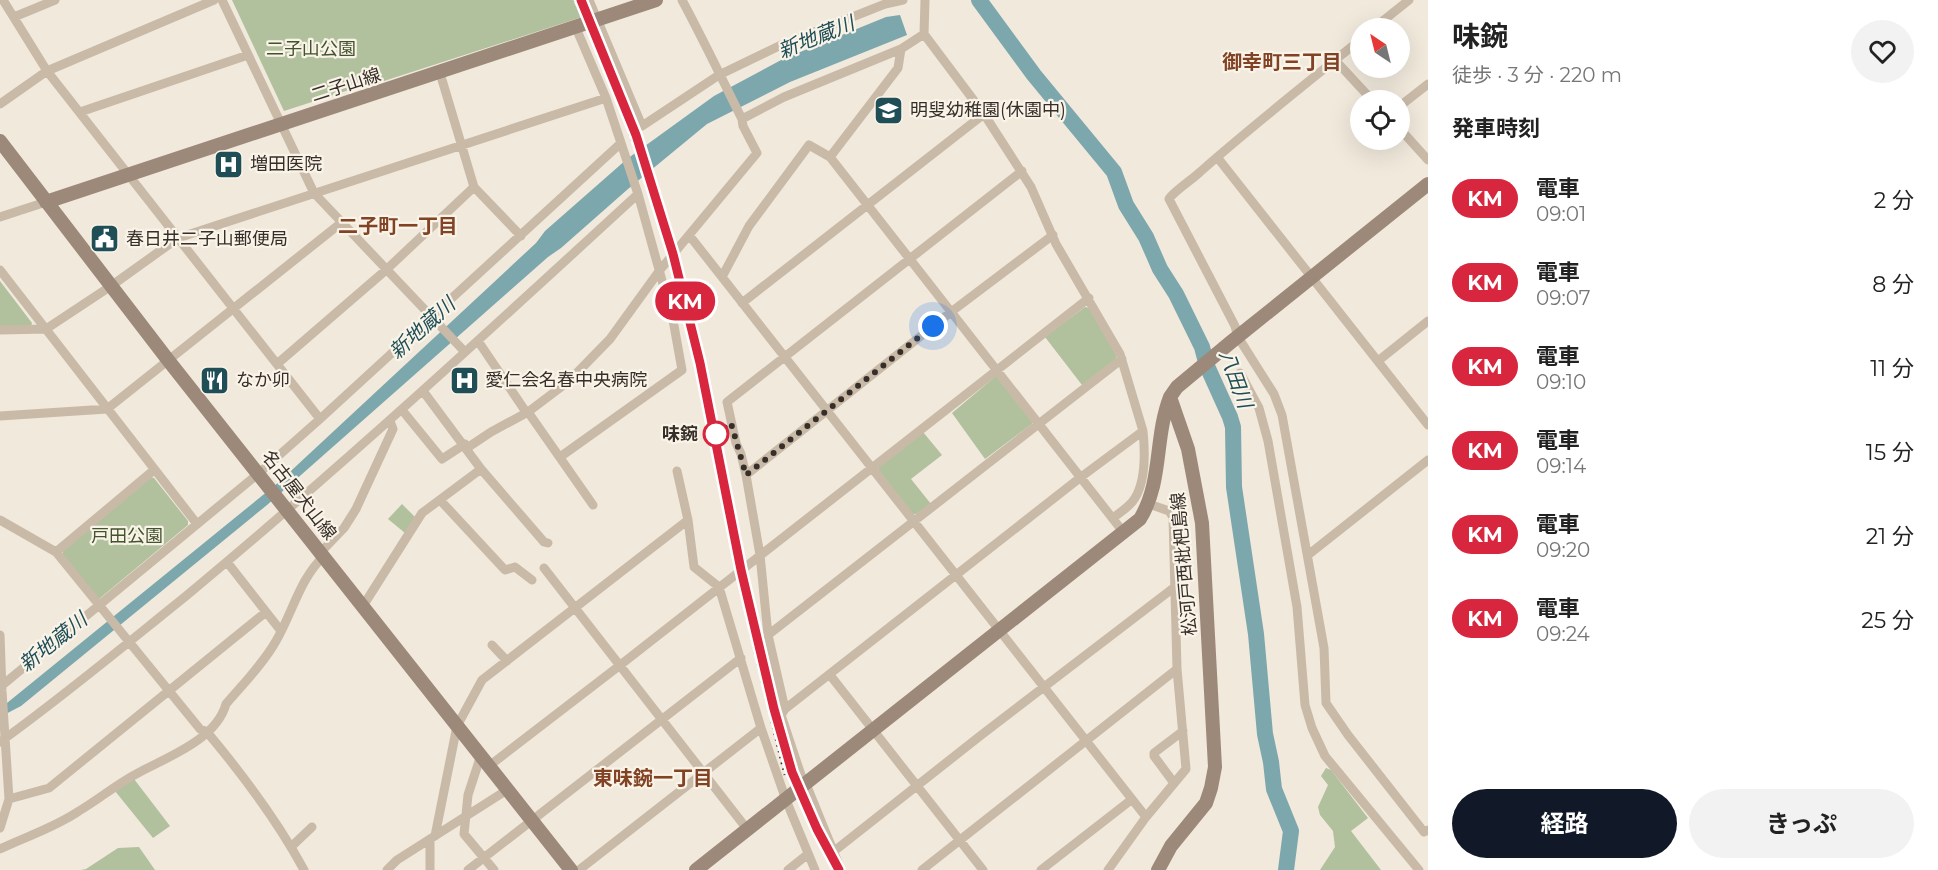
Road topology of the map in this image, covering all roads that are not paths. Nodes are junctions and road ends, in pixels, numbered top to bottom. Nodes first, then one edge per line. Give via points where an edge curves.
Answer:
1 (3, 0) edge
2 (55, 0) edge
3 (214, 0) edge
4 (222, 0) edge
5 (589, 0) edge
6 (656, 0) edge
7 (682, 0) edge
8 (903, 0) edge
9 (925, 0) edge
10 (1409, 0) edge
11 (14, 17) junction
12 (1386, 18) edge
13 (599, 20) junction
14 (576, 28) junction
15 (924, 34) junction
16 (1350, 47) edge
17 (901, 49) junction
18 (248, 55) junction
19 (1335, 60) junction
20 (47, 71) junction
21 (440, 73) junction
22 (720, 78) junction
23 (1428, 84) edge
24 (1363, 90) edge
25 (606, 98) junction
26 (1410, 98) edge
27 (0, 104) edge
28 (80, 112) junction
29 (984, 114) junction
30 (741, 116) junction
31 (281, 125) junction
32 (1410, 140) edge
33 (0, 141) edge
34 (621, 143) junction
35 (462, 146) junction
36 (830, 157) junction
37 (1217, 157) junction
38 (1428, 160) edge
39 (1022, 171) junction
40 (128, 174) junction
41 (1428, 184) edge
42 (474, 187) junction
43 (314, 193) junction
44 (638, 195) junction
45 (46, 202) junction
46 (867, 204) junction
47 (0, 216) edge
48 (341, 223) junction
49 (689, 235) junction
50 (521, 236) junction
51 (1053, 236) junction
52 (178, 238) junction
53 (909, 258) junction
54 (0, 270) edge
55 (386, 270) junction
56 (660, 270) junction
57 (722, 277) junction
58 (1311, 277) junction
59 (111, 286) junction
60 (1089, 298) junction
61 (742, 303) junction
62 (232, 308) junction
63 (951, 312) junction
64 (433, 319) junction
65 (1428, 321) edge
66 (46, 329) junction
67 (0, 330) edge
68 (1234, 339) junction
69 (478, 341) junction
70 (463, 350) junction
71 (783, 357) junction
72 (1122, 359) junction
73 (168, 360) junction
74 (1378, 361) junction
75 (277, 364) junction
76 (996, 370) junction
77 (1240, 373) dead end
78 (423, 391) junction
79 (1174, 392) junction
80 (107, 409) junction
81 (402, 410) junction
82 (527, 412) junction
83 (827, 412) junction
84 (0, 416) edge
85 (320, 419) junction
86 (390, 421) junction
87 (1039, 424) junction
88 (1428, 425) edge
89 (1143, 430) junction
90 (466, 446) junction
91 (560, 457) junction
92 (1428, 460) edge
93 (870, 468) junction
94 (482, 469) junction
95 (154, 470) junction
96 (677, 471) dead end
97 (261, 475) junction
98 (746, 475) junction
99 (1081, 477) junction
100 (440, 500) junction
101 (1149, 504) junction
102 (594, 505) dead end
103 (287, 509) junction
104 (1113, 518) junction
105 (0, 519) edge
106 (688, 520) junction
107 (913, 521) junction
108 (197, 524) junction
109 (1124, 533) junction
110 (548, 543) dead end
111 (56, 552) junction
112 (323, 554) junction
113 (760, 555) junction
114 (1308, 555) junction
115 (227, 562) junction
116 (544, 568) dead end
117 (955, 576) junction
118 (532, 580) dead end
119 (1176, 586) junction
120 (718, 587) junction
121 (100, 606) junction
122 (363, 606) junction
123 (576, 609) junction
124 (266, 612) junction
125 (999, 631) junction
126 (281, 632) junction
127 (0, 635) edge
128 (768, 635) junction
129 (128, 641) junction
130 (492, 645) dead end
131 (741, 658) junction
132 (507, 661) junction
133 (619, 666) junction
134 (1177, 669) junction
135 (830, 675) junction
136 (2, 687) edge
137 (1043, 688) junction
138 (169, 692) junction
139 (785, 710) junction
140 (662, 719) junction
141 (457, 726) junction
142 (761, 728) junction
143 (873, 731) junction
144 (1183, 731) junction
145 (207, 732) junction
146 (3, 737) edge
147 (1084, 741) junction
148 (485, 760) junction
149 (704, 773) junction
150 (807, 783) junction
151 (1174, 783) junction
152 (918, 787) junction
153 (507, 790) junction
154 (9, 799) junction
155 (786, 800) junction
156 (1131, 800) junction
157 (467, 816) junction
158 (1146, 817) junction
159 (532, 821) junction
160 (312, 827) dead end
161 (0, 828) edge
162 (747, 829) junction
163 (1428, 830) edge
164 (432, 837) junction
165 (960, 841) junction
166 (291, 846) junction
167 (0, 849) edge
168 (833, 852) junction
169 (808, 854) junction
170 (484, 858) junction
171 (304, 870) edge
172 (387, 870) edge
173 (430, 870) edge
174 (468, 870) edge
175 (494, 870) edge
176 (571, 870) edge
177 (579, 870) edge
178 (696, 870) edge
179 (788, 870) edge
180 (815, 870) edge
181 (841, 870) edge
182 (922, 870) edge
183 (983, 870) edge
184 (1041, 870) edge
185 (1108, 870) edge
186 (1158, 870) edge
187 (1419, 870) edge

1 - 11 street
2 - 11 street
3 - 20 street
4 - 18 street
5 - 13 street
6 - 13 main road, 二子山線
7 - 22 street
8 - 22 street via 779,46
9 - 15 street
10 - 12 street
11 - 20 street
13 - 14 main road, 二子山線
13 - 22 street via 642,126
14 - 21 main road, 二子山線
14 - 25 street
15 - 17 street
15 - 29 street
16 - 19 street
17 - 30 street
17 - 36 street via 898,68
18 - 28 street
18 - 31 street
19 - 24 street
19 - 37 street
20 - 27 street
20 - 28 street
21 - 31 main road, 二子山線
21 - 35 street
22 - 30 street
23 - 26 street
25 - 34 street
25 - 35 street
28 - 40 street
29 - 39 street
29 - 46 street
30 - 49 street via 757,153
31 - 40 main road, 二子山線
31 - 43 street
32 - 38 street
33 - 45 main road, 名古屋犬山線
34 - 44 street
34 - 50 street
35 - 42 street
35 - 43 street
36 - 46 street
36 - 57 street via 809,145 749,226
37 - 58 street
37 - 68 street via 1169,199 1235,326
39 - 51 street
39 - 53 street
40 - 45 main road, 二子山線
40 - 52 street
41 - 58 main road
42 - 50 street
42 - 55 street
43 - 48 street
43 - 52 street
44 - 56 street
44 - 69 street
45 - 47 street
45 - 59 main road, 名古屋犬山線
46 - 53 street
46 - 61 street
48 - 55 street
48 - 62 street
49 - 56 street
49 - 57 street
50 - 64 street
51 - 60 street
51 - 63 street
52 - 59 street
52 - 62 street
53 - 63 street
53 - 71 street
54 - 66 street
55 - 64 street
55 - 75 street
56 - 82 street via 610,339 569,381
56 - 91 street via 682,370
57 - 61 street
58 - 68 main road
58 - 74 street
59 - 66 street
59 - 73 main road, 名古屋犬山線
60 - 72 street
60 - 76 street
61 - 71 street
62 - 73 street
62 - 75 street
63 - 76 street
63 - 83 street
64 - 70 street
64 - 85 street
65 - 74 street
66 - 67 street
66 - 80 street
68 - 79 main road
68 - 114 street via 1274,394 1282,415
69 - 70 street
69 - 82 street
70 - 78 street
71 - 83 street
71 - 98 street via 727,402
72 - 87 street
72 - 89 street
73 - 80 street
73 - 97 main road, 名古屋犬山線
74 - 88 street
75 - 85 street
76 - 87 street
76 - 93 street
77 - 187 street via 1259,408 1266,431 1297,607 1305,705 1312,728 1325,756
78 - 81 street
78 - 90 street
79 - 101 main road via 1163,415
79 - 186 main road, 松河戸西枇杷島線 via 1202,523 1215,767 1206,803 1171,846
80 - 84 street
80 - 95 street
81 - 86 street
81 - 90 street via 442,459
82 - 90 street
82 - 91 street
83 - 93 street
83 - 98 street
85 - 97 street
86 - 103 street
86 - 112 street via 393,429 356,509
87 - 99 street
87 - 107 street
89 - 99 street
89 - 104 street via 1140,484 1135,498
90 - 94 street
91 - 102 street
92 - 114 street
93 - 107 street
93 - 113 street
94 - 100 street
94 - 110 street
95 - 108 street
95 - 111 street
96 - 106 street
97 - 103 main road, 名古屋犬山線
97 - 108 street
98 - 113 street
99 - 104 street
99 - 117 street
100 - 118 street via 504,570 515,567
100 - 122 street via 422,513
101 - 109 main road
101 - 119 street via 1169,511 1173,517
103 - 112 main road, 名古屋犬山線
103 - 115 street
104 - 109 street
105 - 111 street
106 - 120 street via 694,567
106 - 123 street
107 - 117 street
107 - 128 street
108 - 121 street
109 - 125 main road
111 - 121 street
112 - 122 main road, 名古屋犬山線
112 - 126 street
113 - 120 street
113 - 128 street
114 - 163 street via 1324,648 1326,703 1424,832
115 - 124 street
115 - 129 street
116 - 123 street
117 - 125 street
117 - 135 street
119 - 134 street
119 - 137 street
120 - 131 street
120 - 133 street
121 - 129 street
121 - 136 street
122 - 141 main road, 名古屋犬山線
123 - 132 street
123 - 133 street
124 - 126 street
124 - 138 street
125 - 137 street
125 - 143 main road
126 - 145 street
127 - 136 street
128 - 139 street
129 - 138 street
129 - 146 street
130 - 132 street
131 - 140 street
131 - 142 street
132 - 141 street via 482,680
133 - 140 street
133 - 148 street
134 - 144 street
134 - 147 street
135 - 139 street
135 - 143 street
136 - 146 street
137 - 147 street
137 - 152 street
138 - 145 street via 200,729
138 - 154 street via 49,788
139 - 150 street via 781,715
140 - 149 street
140 - 159 street
141 - 148 main road, 名古屋犬山線
141 - 164 street
142 - 149 street
142 - 155 street
143 - 150 main road
143 - 152 street
144 - 151 street via 1186,769
144 - 151 street via 1154,753
145 - 166 street
145 - 167 street via 181,753 138,773 53,826
146 - 154 street
147 - 156 street
147 - 165 street
148 - 153 main road, 名古屋犬山線
148 - 157 street via 468,795
149 - 162 street
149 - 177 street
150 - 155 main road
150 - 168 street
151 - 158 street
152 - 165 street
152 - 168 street
153 - 157 street
153 - 159 main road, 名古屋犬山線
154 - 161 street
155 - 162 main road
155 - 169 street
156 - 158 street
156 - 184 street
157 - 164 street
157 - 170 street via 464,834
158 - 185 street
159 - 170 street
159 - 176 main road, 名古屋犬山線
160 - 166 street
162 - 178 main road
164 - 172 street
164 - 173 street
165 - 182 street
165 - 183 street
166 - 171 street
168 - 181 street
169 - 179 street
169 - 180 street
170 - 174 street
170 - 175 street

